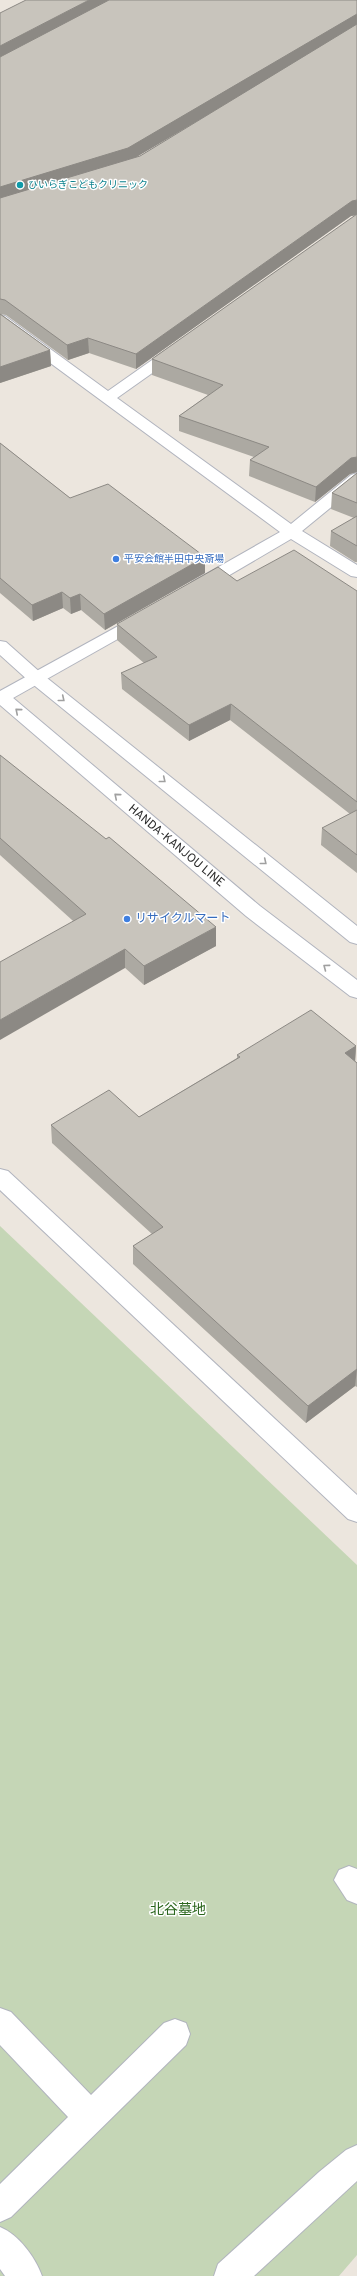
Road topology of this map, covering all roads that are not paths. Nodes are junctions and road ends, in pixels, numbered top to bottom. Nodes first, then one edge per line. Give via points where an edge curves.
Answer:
1 (0, 319) edge
2 (185, 343) edge
3 (109, 397) junction
4 (357, 478) edge
5 (291, 532) junction
6 (357, 572) edge
7 (180, 595) edge
8 (153, 611) edge
9 (0, 646) edge
10 (36, 678) junction
11 (1, 697) edge
12 (357, 937) edge
13 (357, 991) edge
14 (0, 1176) edge
15 (357, 1511) edge
16 (0, 2023) edge
17 (175, 2034) dead end
18 (90, 2117) junction
19 (357, 2161) edge
20 (0, 2206) edge
21 (0, 2243) edge
22 (26, 2276) edge
23 (230, 2276) edge

1 - 3 street
2 - 3 street
3 - 5 street
4 - 5 street
5 - 6 street
5 - 7 street
8 - 10 street
9 - 10 street
10 - 11 street
10 -> 12 street
13 -> 11 street, HANDA-KANJOU LINE via 253,911
14 - 15 street
16 - 18 street
17 - 18 street
18 - 20 street
19 - 23 street
21 - 22 street

